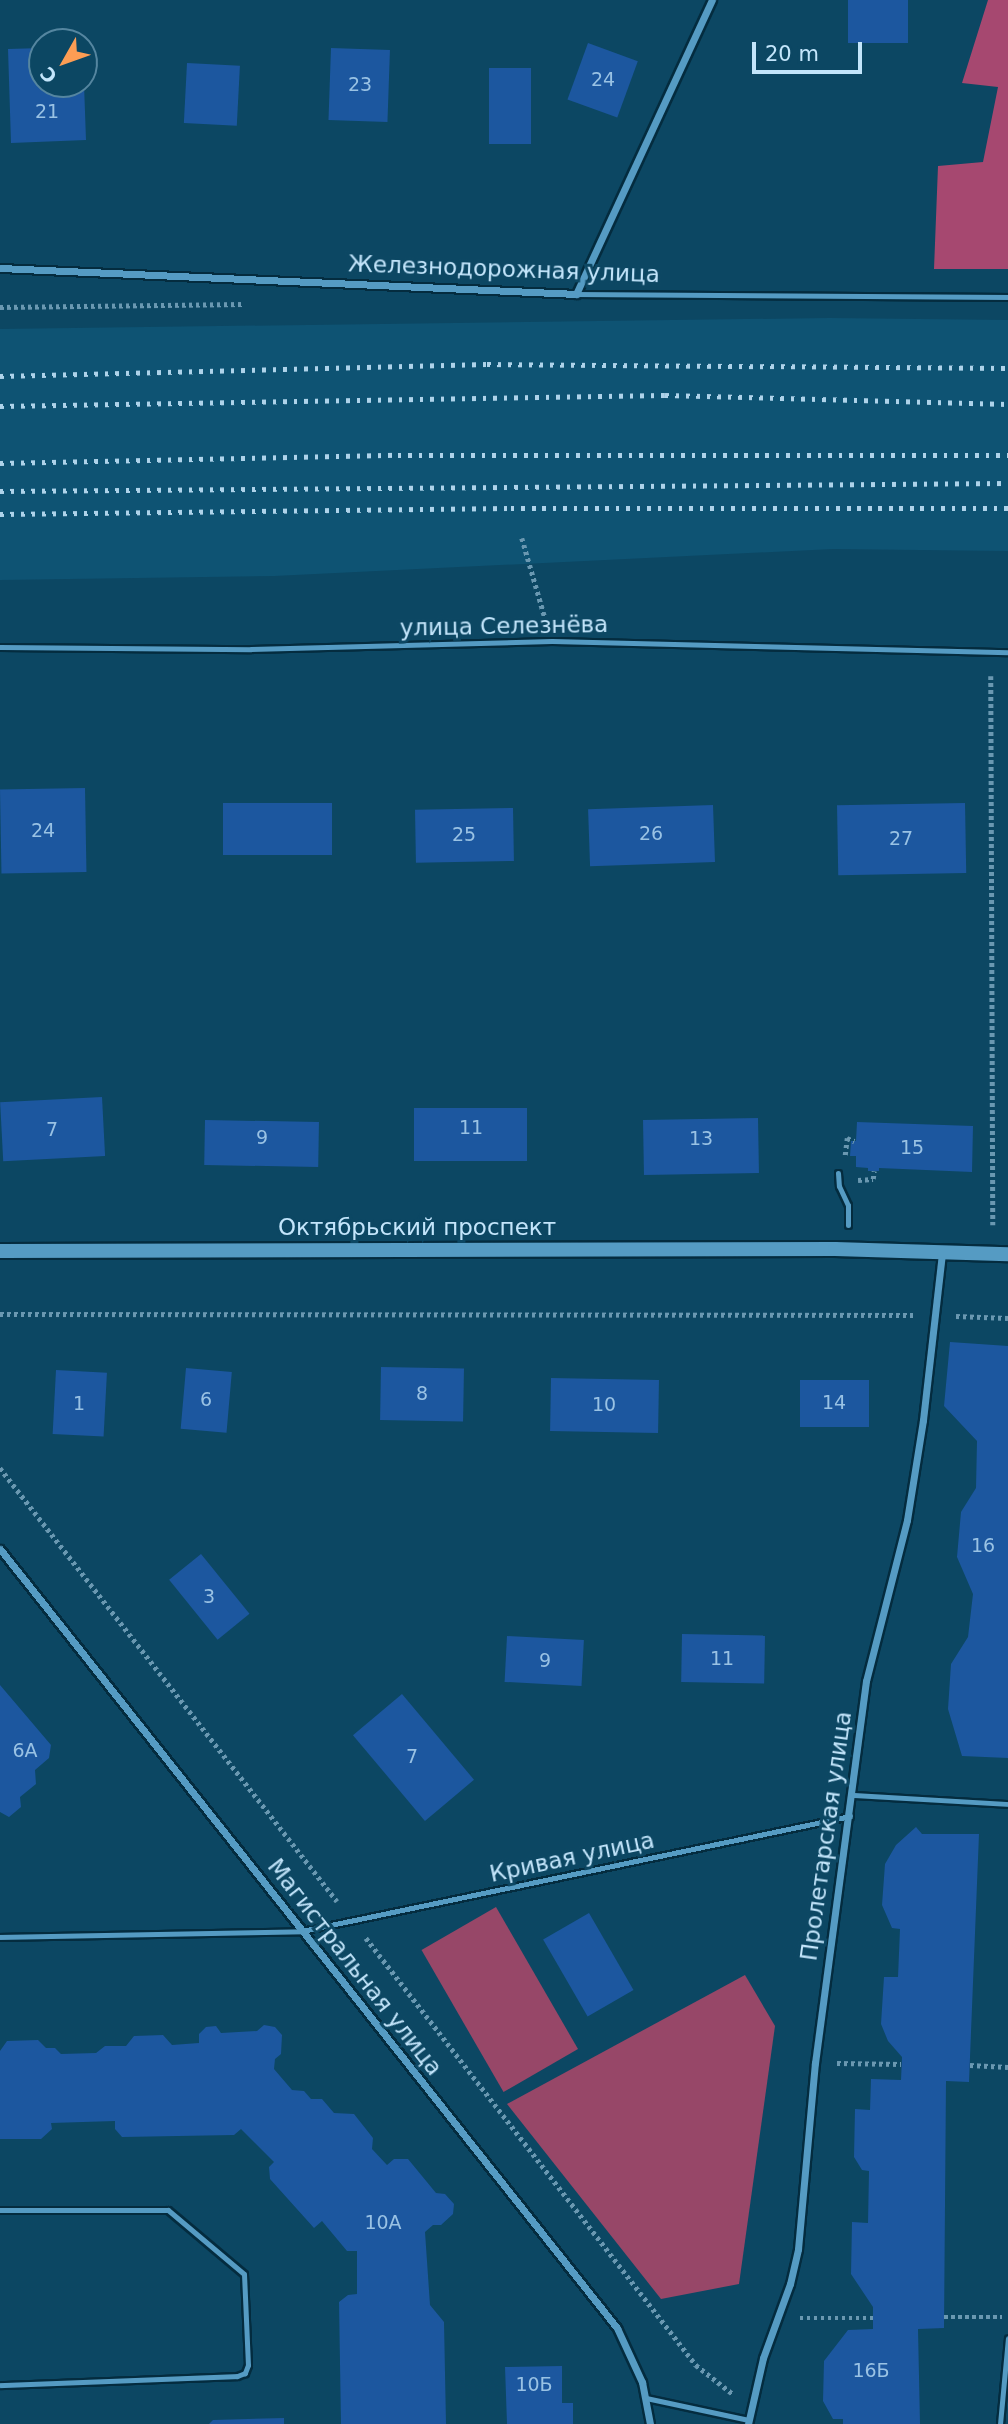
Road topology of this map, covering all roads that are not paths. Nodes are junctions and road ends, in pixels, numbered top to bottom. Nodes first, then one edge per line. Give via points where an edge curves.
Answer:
1 (712, 0) edge
2 (0, 268) edge
3 (576, 294) junction
4 (1008, 297) edge
5 (0, 647) edge
6 (1008, 652) edge
7 (838, 1173) dead end
8 (849, 1225) dead end
9 (0, 1251) edge
10 (942, 1252) junction
11 (1008, 1254) edge
12 (0, 1549) edge
13 (852, 1795) junction
14 (1008, 1804) edge
15 (850, 1816) junction
16 (302, 1931) junction
17 (0, 1937) edge
18 (0, 2210) edge
19 (1008, 2338) edge
20 (0, 2385) edge
21 (646, 2398) junction
22 (749, 2422) edge
23 (650, 2424) edge
24 (1000, 2424) edge

1 - 3 street
2 - 3 street, Железнодорожная улица
3 - 4 lane, Железнодорожная улица
5 - 6 lane, улица Селезнёва via 251,649 552,641
7 - 8 lane
9 - 10 main road, Октябрьский проспект
10 - 11 main road, Октябрьский проспект
10 - 13 street, Пролетарская улица via 923,1420 906,1520 866,1681
12 - 16 street, Магистральная улица
13 - 14 lane
13 - 15 street, Пролетарская улица
15 - 16 lane, Кривая улица
15 - 22 street, Пролетарская улица via 815,2063 798,2249 763,2358
16 - 17 lane, Кривая улица
16 - 21 street, Магистральная улица via 617,2328 633,2357
18 - 20 lane via 169,2210 244,2274 248,2365 246,2373 237,2376
19 - 24 lane
21 - 22 lane
21 - 23 street, Магистральная улица

